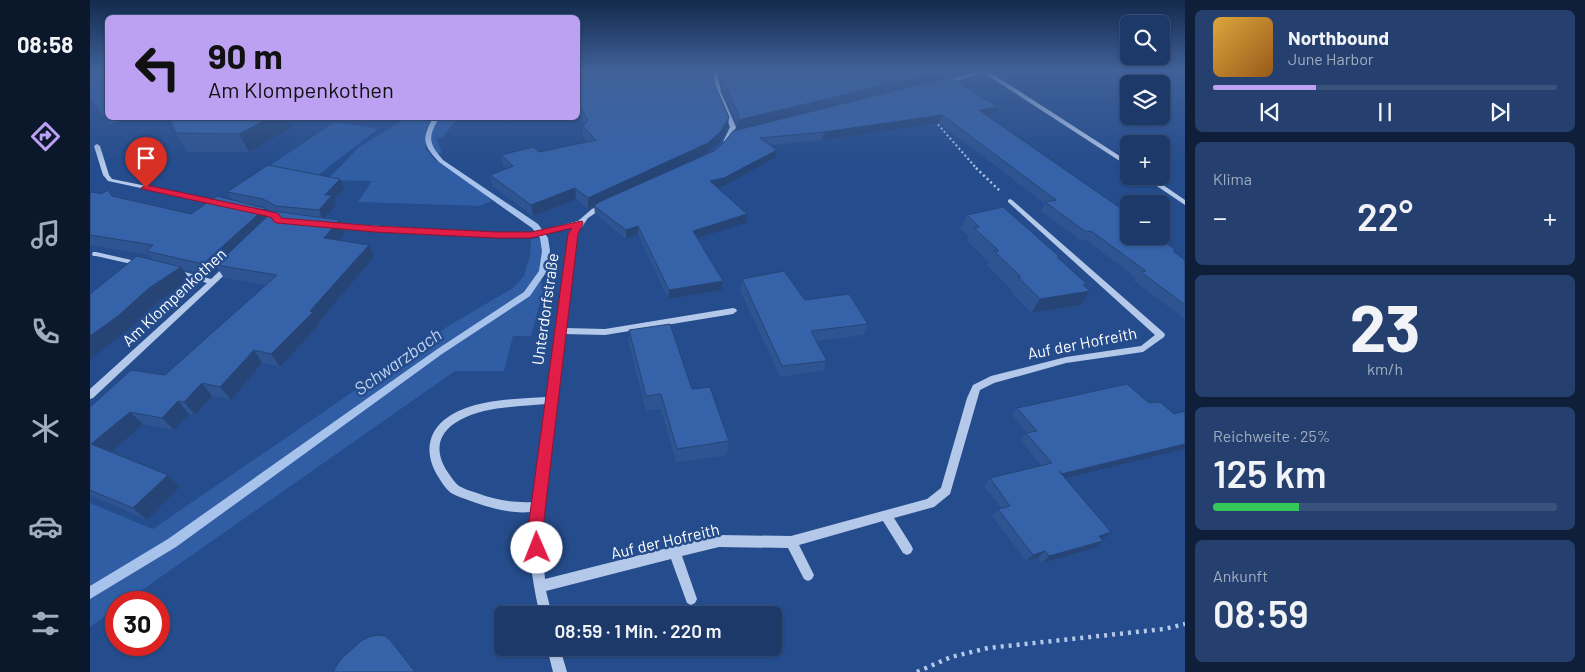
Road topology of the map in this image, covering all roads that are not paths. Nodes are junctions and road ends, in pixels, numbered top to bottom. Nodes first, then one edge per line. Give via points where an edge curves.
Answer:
1 (722, 102) edge
2 (1034, 102) edge
3 (97, 146) dead end
4 (716, 151) edge
5 (1120, 159) edge
6 (1158, 185) edge
7 (614, 200) edge
8 (1010, 201) road end
9 (1185, 203) edge
10 (231, 206) edge
11 (579, 223) junction
12 (326, 225) edge
13 (96, 254) dead end
14 (234, 262) edge
15 (147, 265) edge
16 (164, 269) edge
17 (213, 282) junction
18 (733, 312) dead end
19 (560, 331) junction
20 (90, 395) edge
21 (551, 400) junction
22 (538, 508) junction
23 (886, 516) junction
24 (791, 542) junction
25 (907, 549) dead end
26 (675, 552) junction
27 (808, 575) dead end
28 (539, 587) junction
29 (692, 599) dead end
30 (544, 606) edge
31 (556, 656) edge
32 (560, 672) edge

1 - 4 street via 735,134
2 - 5 street
3 - 10 street via 110,180
6 - 9 street
7 - 11 street via 596,208
8 - 23 street, Auf der Hofreith via 1161,335 1143,349 1066,360 991,380 976,388 946,491 930,503
11 - 12 street via 531,235
11 - 19 street, Unterdorfstraße via 573,234
13 - 15 street
14 - 17 street, Am Klompenkothen
16 - 17 street
17 - 20 street, Am Klompenkothen
18 - 19 street via 605,332
19 - 21 street, Unterdorfstraße
21 - 22 street, Unterdorfstraße
21 - 22 street via 476,410 440,428 433,442 433,456 439,470 455,489 507,507
22 - 28 street, Unterdorfstraße
23 - 24 street, Auf der Hofreith
23 - 25 street
24 - 26 street, Auf der Hofreith via 719,541
24 - 27 street
26 - 28 street, Auf der Hofreith
26 - 29 street
28 - 30 street, Unterdorfstraße
31 - 32 street

